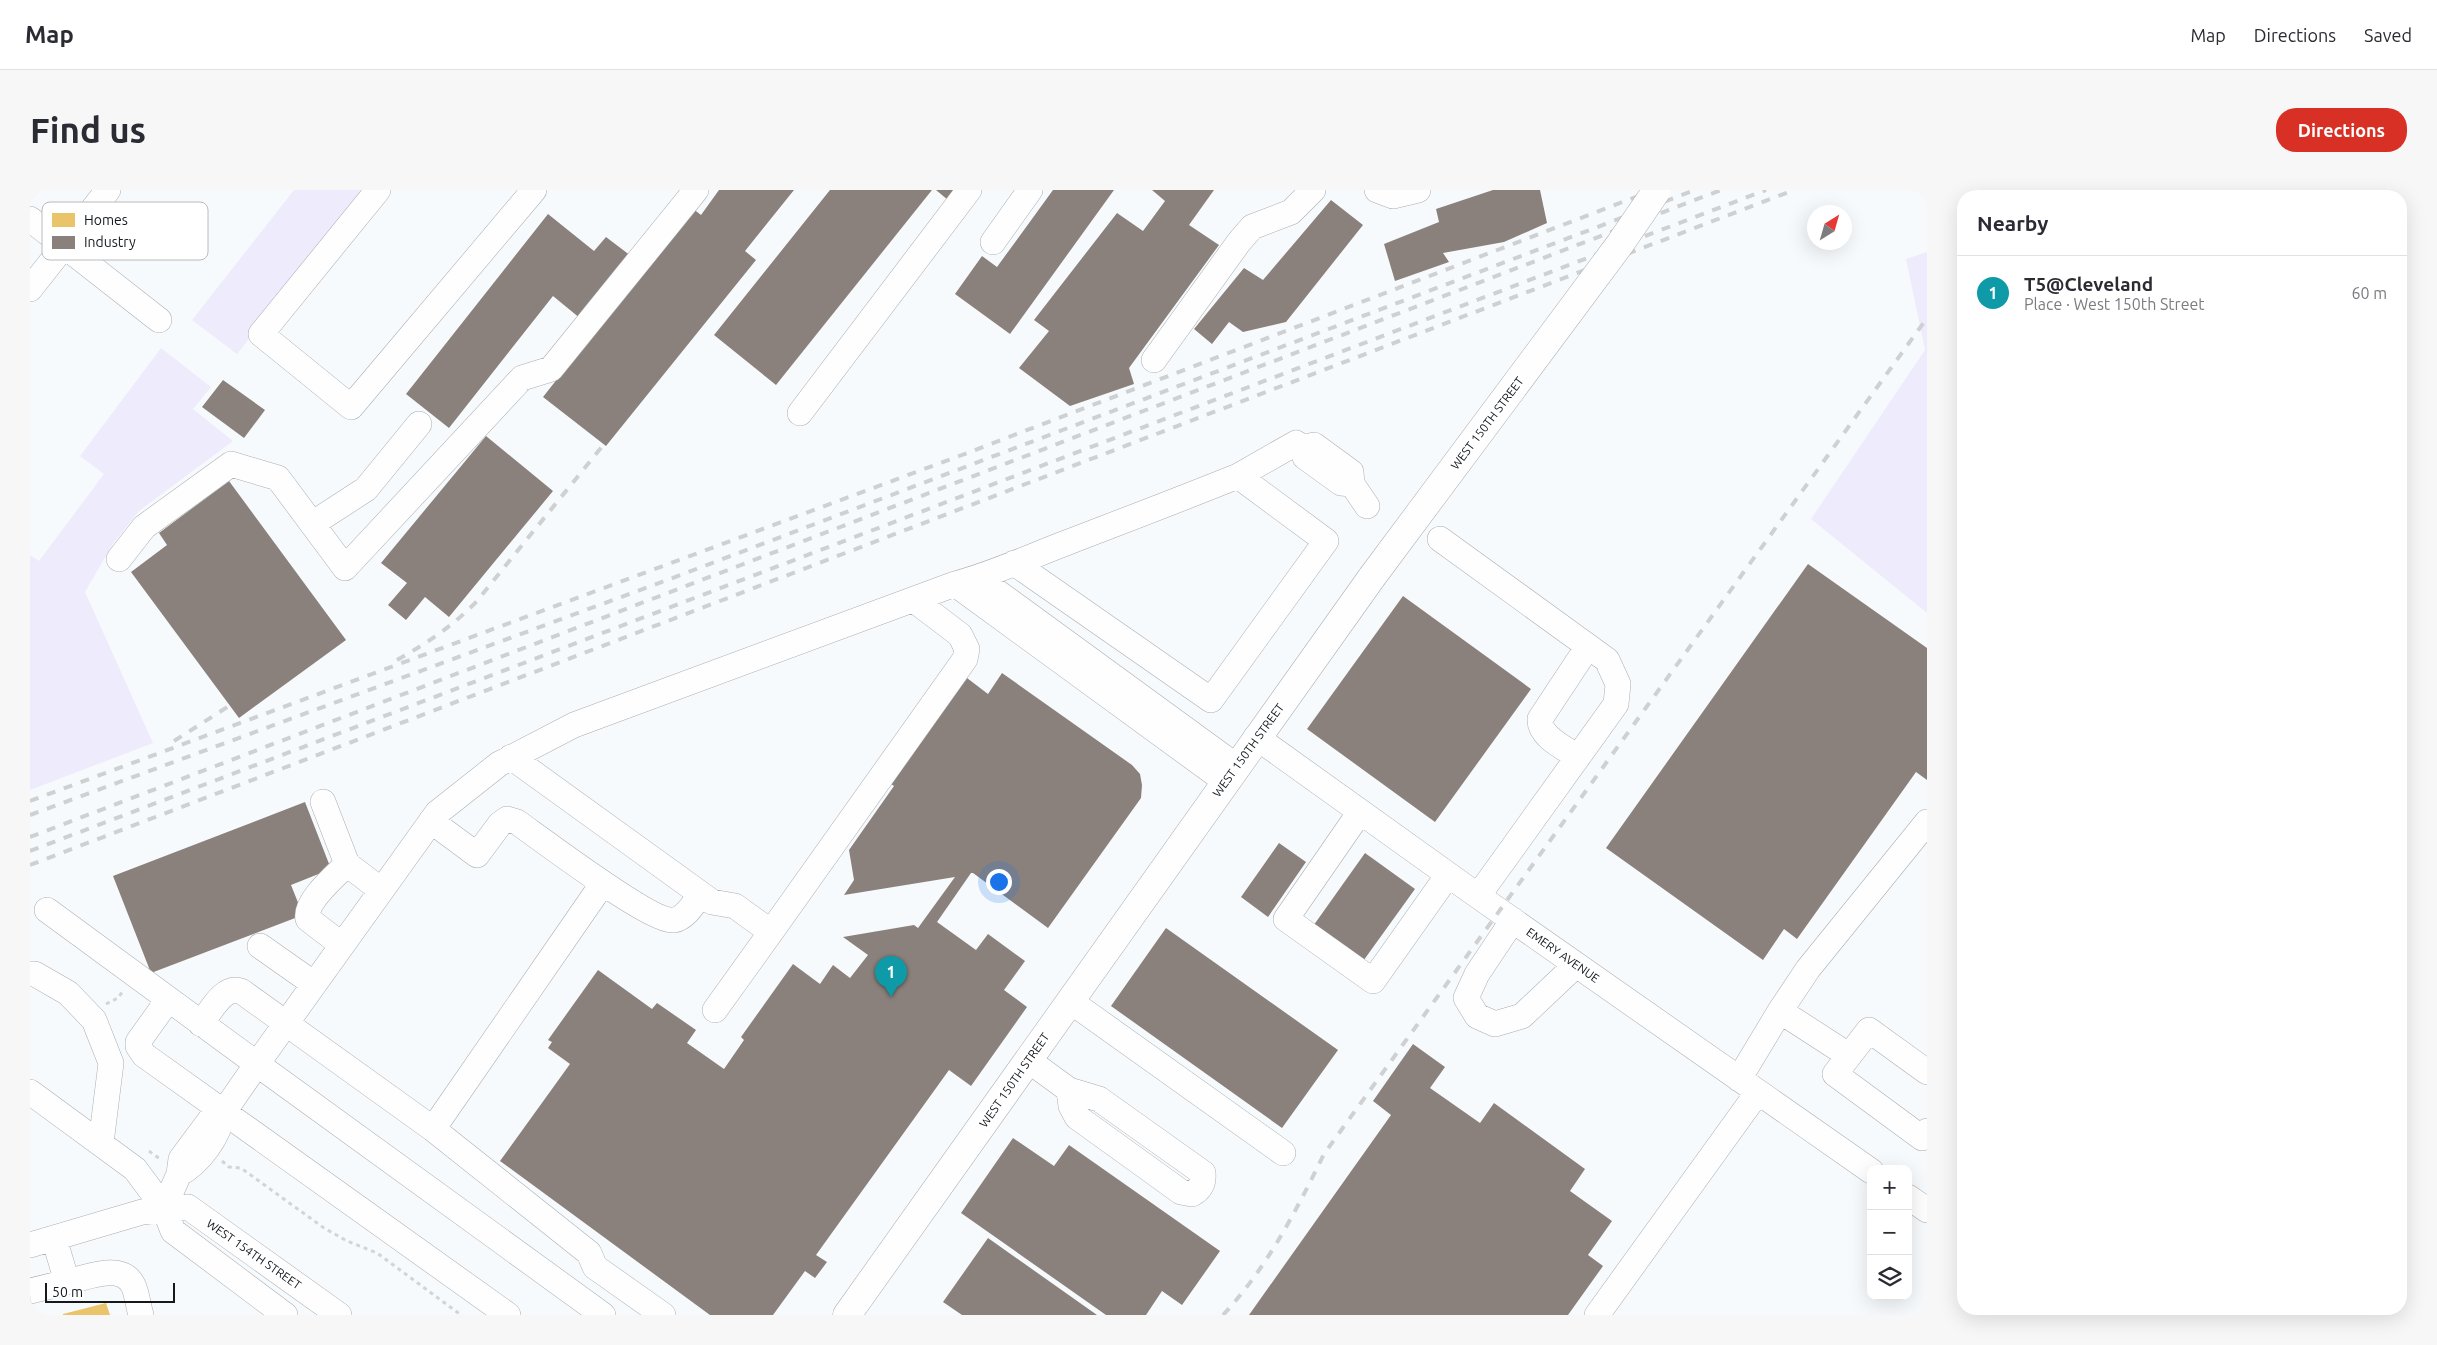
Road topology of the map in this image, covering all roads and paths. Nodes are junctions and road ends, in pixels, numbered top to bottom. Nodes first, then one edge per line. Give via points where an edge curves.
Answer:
1 (108, 190) edge
2 (378, 190) edge
3 (534, 190) edge
4 (696, 190) edge
5 (970, 190) edge
6 (1030, 190) edge
7 (1313, 190) edge
8 (1377, 190) edge
9 (1418, 190) edge
10 (1657, 190) edge
11 (98, 202) edge
12 (30, 219) edge
13 (42, 228) edge
14 (993, 242) dead end
15 (52, 260) edge
16 (83, 260) edge
17 (30, 289) edge
18 (158, 320) dead end
19 (1154, 360) dead end
20 (800, 414) dead end
21 (419, 424) dead end
22 (1238, 476) junction
23 (1367, 506) dead end
24 (312, 524) junction
25 (1440, 539) dead end
26 (119, 559) dead end
27 (1014, 563) junction
28 (966, 581) junction
29 (914, 600) junction
30 (1581, 658) dead end
31 (1256, 737) junction
32 (1578, 756) junction
33 (510, 757) junction
34 (1231, 774) junction
35 (323, 802) dead end
36 (1360, 812) junction
37 (431, 821) junction
38 (1927, 822) edge
39 (347, 864) junction
40 (1448, 874) junction
41 (603, 883) junction
42 (381, 890) junction
43 (701, 894) junction
44 (1478, 896) junction
45 (47, 910) dead end
46 (1513, 920) junction
47 (771, 932) junction
48 (342, 945) junction
49 (260, 946) dead end
50 (1576, 965) junction
51 (30, 974) edge
52 (127, 984) dead end
53 (314, 984) junction
54 (168, 1000) junction
55 (1070, 1001) junction
56 (104, 1005) dead end
57 (715, 1010) dead end
58 (1780, 1011) junction
59 (287, 1022) junction
60 (201, 1024) junction
61 (1848, 1055) junction
62 (1028, 1060) junction
63 (257, 1064) junction
64 (1927, 1072) edge
65 (1748, 1085) junction
66 (1069, 1090) junction
67 (30, 1092) edge
68 (223, 1113) junction
69 (433, 1129) junction
70 (1927, 1131) edge
71 (101, 1144) junction
72 (1283, 1153) dead end
73 (218, 1158) dead end
74 (1867, 1168) edge
75 (1912, 1200) edge
76 (164, 1208) junction
77 (1927, 1210) edge
78 (54, 1238) junction
79 (30, 1245) edge
80 (589, 1253) junction
81 (67, 1282) junction
82 (30, 1290) edge
83 (1607, 1311) edge
84 (141, 1315) edge
85 (286, 1315) edge
86 (339, 1315) edge
87 (461, 1315) edge
88 (508, 1315) edge
89 (603, 1315) edge
90 (663, 1315) edge
91 (679, 1315) edge
92 (847, 1315) edge

1 - 11 street
2 - 3 street via 261,334 351,407
4 - 24 street via 551,369 522,378 345,568
5 - 20 street
6 - 14 street
7 - 19 street via 1291,212 1252,227
8 - 9 street via 1393,196
10 - 31 main road, WEST 150TH STREET, bridge
12 - 13 street
15 - 17 street
16 - 18 street
21 - 24 street via 366,489
22 - 23 street via 1296,443 1304,448 1305,457 1341,483 1352,484
22 - 27 street
22 - 27 street via 1326,541 1211,700
24 - 26 street via 278,478 231,464 144,527
25 - 32 street via 1607,660 1618,684 1616,704
27 - 28 street
28 - 29 street
28 - 34 street
29 - 33 street via 583,722
29 - 47 street via 960,635 967,649 965,658
30 - 32 street via 1540,719 1545,733
31 - 34 main road, WEST 150TH STREET
31 - 36 street, EMERY AVENUE
32 - 44 street
33 - 37 street via 453,799
33 - 43 street
34 - 55 main road, WEST 150TH STREET
35 - 39 street
36 - 40 street, EMERY AVENUE
36 - 40 street via 1286,919 1373,981
37 - 41 street via 477,855 500,824 507,819 517,822
37 - 42 street
38 - 58 street via 1808,969
39 - 42 street
39 - 48 street via 324,886 307,914 308,919
40 - 44 street, EMERY AVENUE
41 - 43 street via 657,916 672,920 683,915
41 - 69 street
42 - 48 street
43 - 47 street via 712,902 734,906
44 - 46 street, EMERY AVENUE
45 - 54 street
46 - 50 street, EMERY AVENUE
46 - 50 street via 1477,974 1466,998 1477,1016 1495,1024 1522,1016
47 - 57 street
48 - 53 street
49 - 53 street
50 - 65 street, EMERY AVENUE
51 - 71 street via 68,993 94,1020 111,1063
52 - 56 path via 118,998
53 - 59 street
54 - 60 street
54 - 68 street via 138,1042 140,1051
55 - 62 main road, WEST 150TH STREET
55 - 72 street
58 - 61 street
58 - 65 street
59 - 60 street via 234,988 227,991
59 - 63 street
59 - 69 street
60 - 63 street
61 - 64 street via 1868,1030
61 - 70 street via 1835,1074 1922,1138
62 - 66 street
62 - 92 main road, WEST 150TH STREET
63 - 68 street
63 - 89 street
65 - 74 street, EMERY AVENUE
65 - 83 street
66 - 66 street via 1099,1098 1203,1173 1204,1181 1198,1190 1192,1194 1181,1192 1077,1117 1071,1106
67 - 71 street
68 - 76 street via 221,1127 192,1167 179,1174
68 - 88 street
69 - 80 street
71 - 76 street via 135,1169
73 - 87 path via 229,1167 241,1168 324,1228 377,1253
75 - 77 street
76 - 78 street, WEST 154TH STREET
76 - 85 street via 173,1231
76 - 86 street, WEST 154TH STREET via 188,1207
78 - 79 street, WEST 154TH STREET
78 - 81 street
80 - 90 street via 595,1267
80 - 91 street via 602,1256 646,1286 676,1307
81 - 82 street
81 - 84 street via 110,1272 127,1277

